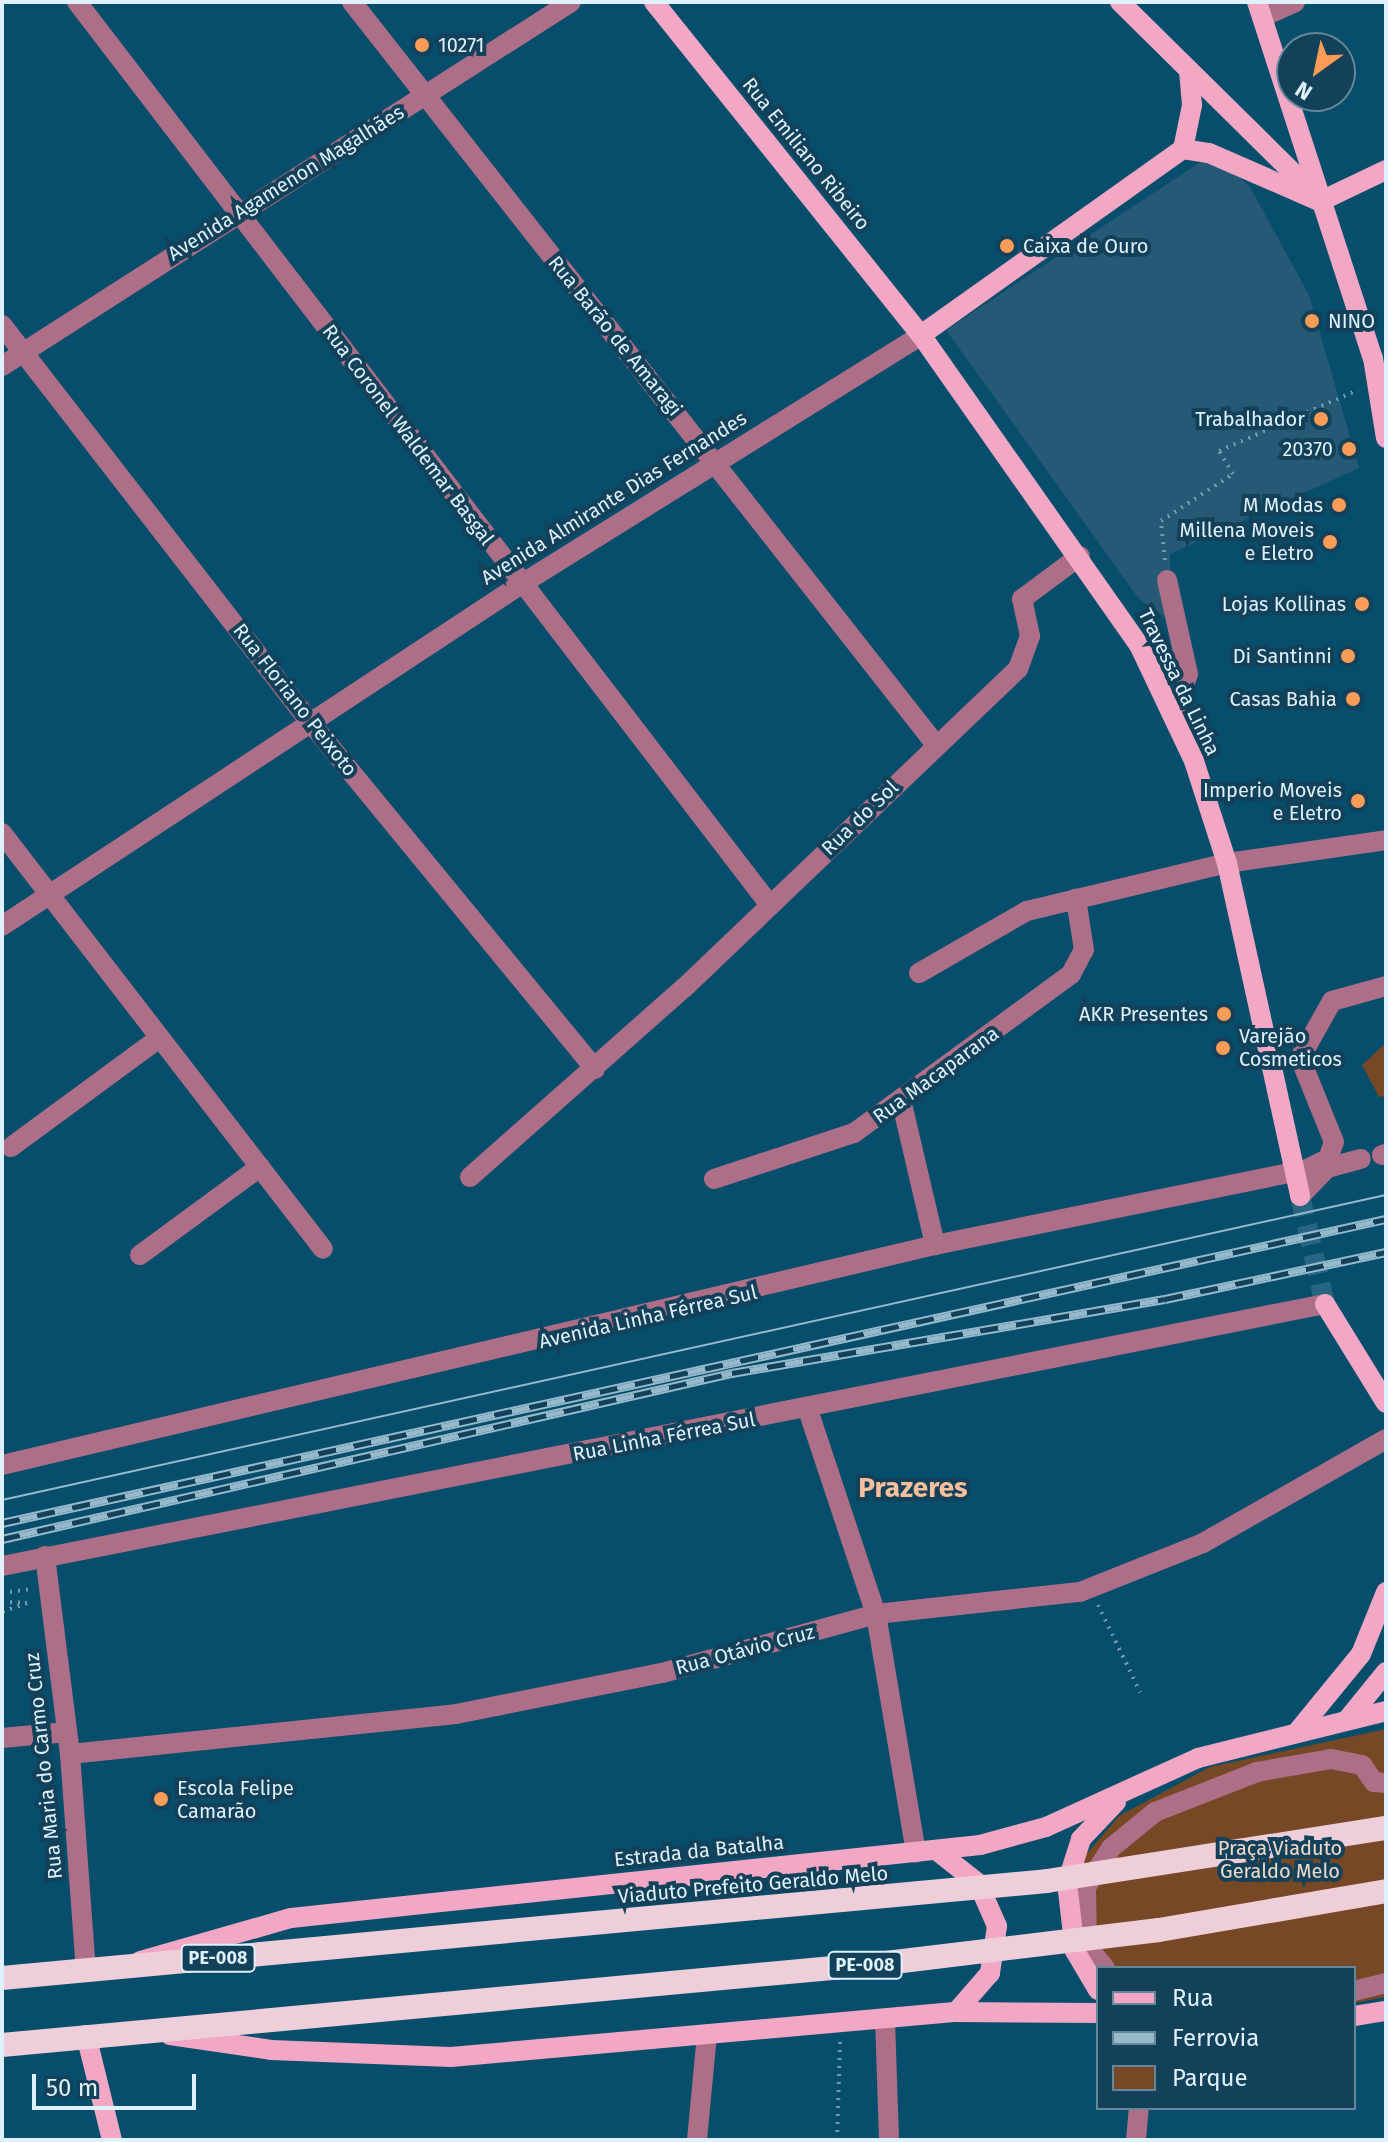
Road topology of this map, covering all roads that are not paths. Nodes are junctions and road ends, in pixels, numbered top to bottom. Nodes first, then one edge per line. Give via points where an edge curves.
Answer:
1 (77, 2) edge
2 (352, 2) edge
3 (571, 2) edge
4 (654, 2) edge
5 (1120, 2) edge
6 (1295, 2) edge
7 (1259, 9) edge
8 (1189, 71) junction
9 (423, 96) junction
10 (1183, 149) junction
11 (1386, 170) edge
12 (1321, 201) junction
13 (239, 212) junction
14 (2, 325) edge
15 (921, 335) junction
16 (24, 353) junction
17 (2, 366) edge
18 (1382, 392) edge
19 (1386, 438) edge
20 (715, 462) junction
21 (1080, 556) junction
22 (1167, 580) road end
23 (520, 585) junction
24 (1173, 715) junction
25 (310, 722) junction
26 (936, 745) junction
27 (2, 833) edge
28 (1386, 840) edge
29 (1227, 863) junction
30 (52, 896) junction
31 (1076, 899) junction
32 (770, 905) junction
33 (2, 926) edge
34 (919, 973) dead end
35 (1386, 986) edge
36 (158, 1039) junction
37 (595, 1069) junction
38 (902, 1104) junction
39 (1334, 1142) junction
40 (11, 1147) dead end
41 (260, 1167) junction
42 (1295, 1173) junction
43 (470, 1177) dead end
44 (714, 1179) dead end
45 (1300, 1196) joint
46 (935, 1245) junction
47 (323, 1249) dead end
48 (140, 1255) dead end
49 (1325, 1304) joint
50 (1386, 1403) edge
51 (808, 1410) junction
52 (1386, 1439) edge
53 (4, 1461) edge
54 (45, 1556) junction
55 (2, 1566) edge
56 (1386, 1592) edge
57 (876, 1614) junction
58 (1386, 1672) edge
59 (1386, 1694) edge
60 (1365, 1698) junction
61 (1386, 1711) edge
62 (1347, 1720) junction
63 (1298, 1731) junction
64 (67, 1732) junction
65 (2, 1738) edge
66 (70, 1754) junction
67 (1386, 1783) edge
68 (1137, 1784) junction
69 (1386, 1828) edge
70 (926, 1852) junction
71 (1386, 1891) edge
72 (1103, 1966) edge
73 (122, 1967) junction
74 (86, 1971) junction
75 (2, 1978) edge
76 (1386, 1983) edge
77 (1096, 1987) edge
78 (1356, 1990) edge
79 (957, 2011) junction
80 (1096, 2013) edge
81 (885, 2019) junction
82 (134, 2030) junction
83 (707, 2034) junction
84 (86, 2035) junction
85 (2, 2045) edge
86 (1139, 2110) edge
87 (112, 2140) edge
88 (697, 2140) edge
89 (889, 2140) edge
90 (1136, 2140) edge

1 - 13 street, Rua Coronel Waldemar Basgal
2 - 9 street, Rua Barão de Amaragi
3 - 9 street, Avenida Agamenon Magalhães
4 - 15 main road, Rua Emiliano Ribeiro
5 - 8 main road
6 - 7 street
7 - 12 main road
8 - 10 main road via 1192,105
8 - 12 main road
9 - 13 street, Avenida Agamenon Magalhães
9 - 20 street, Rua Barão de Amaragi
10 - 12 main road via 1209,153
10 - 15 main road, Avenida Almirante Dias Fernandes
11 - 12 main road
12 - 18 main road
13 - 16 street, Avenida Agamenon Magalhães
13 - 23 street, Rua Coronel Waldemar Basgal
14 - 16 street, Rua Floriano Peixoto
15 - 20 street, Avenida Almirante Dias Fernandes
15 - 21 main road, Travessa da Linha
16 - 17 street, Avenida Agamenon Magalhães
16 - 25 street, Rua Floriano Peixoto
18 - 19 main road
20 - 23 street, Avenida Almirante Dias Fernandes
20 - 26 street, Rua Barão de Amaragi
21 - 24 main road, Travessa da Linha via 1139,645
21 - 26 street, Rua do Sol via 1025,594 1020,608 1030,628 1022,664
22 - 24 street via 1188,674
23 - 25 street, Avenida Almirante Dias Fernandes
23 - 32 street, Rua Coronel Waldemar Basgal
24 - 29 main road, Travessa da Linha
25 - 30 street, Avenida Almirante Dias Fernandes
25 - 37 street, Rua Floriano Peixoto
26 - 32 street, Rua do Sol
27 - 30 street
28 - 29 street
29 - 31 street
29 - 42 main road, Travessa da Linha
30 - 33 street, Avenida Almirante Dias Fernandes
30 - 36 street
31 - 34 street via 1017,914
31 - 38 street, Rua Macaparana via 1080,964
32 - 37 street, Rua do Sol
35 - 39 street via 1332,1001 1300,1058
36 - 40 street
36 - 41 street
37 - 43 street, Rua do Sol
38 - 44 street, Rua Macaparana via 823,1148
38 - 46 street
39 - 42 street, Avenida Linha Férrea Sul via 1322,1163
39 - 45 street via 1356,1160 1327,1168
41 - 47 street
41 - 48 street
42 - 45 main road, Travessa da Linha
42 - 46 street, Avenida Linha Férrea Sul
46 - 53 street, Avenida Linha Férrea Sul
49 - 50 main road
49 - 51 street, Rua Linha Férrea Sul
51 - 54 street, Rua Linha Férrea Sul
51 - 57 street
52 - 57 street, Rua Otávio Cruz via 1203,1543 1096,1587
54 - 55 street, Rua Linha Férrea Sul
54 - 64 street, Rua Maria do Carmo Cruz
56 - 63 main road via 1361,1654
57 - 66 street, Rua Otávio Cruz via 662,1673 456,1714
57 - 70 street
58 - 60 main road
59 - 60 street
60 - 62 main road
61 - 62 main road, Estrada da Batalha
62 - 63 main road, Estrada da Batalha
63 - 68 main road, Estrada da Batalha via 1198,1758
64 - 65 street
64 - 66 street, Rua Maria do Carmo Cruz
66 - 74 street, Rua Maria do Carmo Cruz
67 - 72 street via 1374,1782 1362,1765 1331,1759 1245,1776 1155,1812 1111,1848 1086,1887 1087,1946
68 - 70 main road, Estrada da Batalha via 1046,1827
68 - 77 main road via 1081,1839 1067,1883 1075,1951
69 - 73 highway, Viaduto Prefeito Geraldo Melo / PE-008 via 1047,1881
70 - 73 main road, Estrada da Batalha via 291,1918 205,1937
70 - 79 main road via 978,1883 997,1926 990,1973
71 - 82 highway, PE-008 via 1006,1949
73 - 74 highway, Estrada da Batalha / PE-008
74 - 75 highway, Estrada da Batalha / PE-008
76 - 78 street
79 - 80 main road
79 - 81 main road
81 - 83 main road
81 - 89 street
82 - 83 main road via 271,2050 436,2057
82 - 84 highway, PE-008
83 - 88 street
84 - 85 highway, PE-008
84 - 87 main road
86 - 90 street

